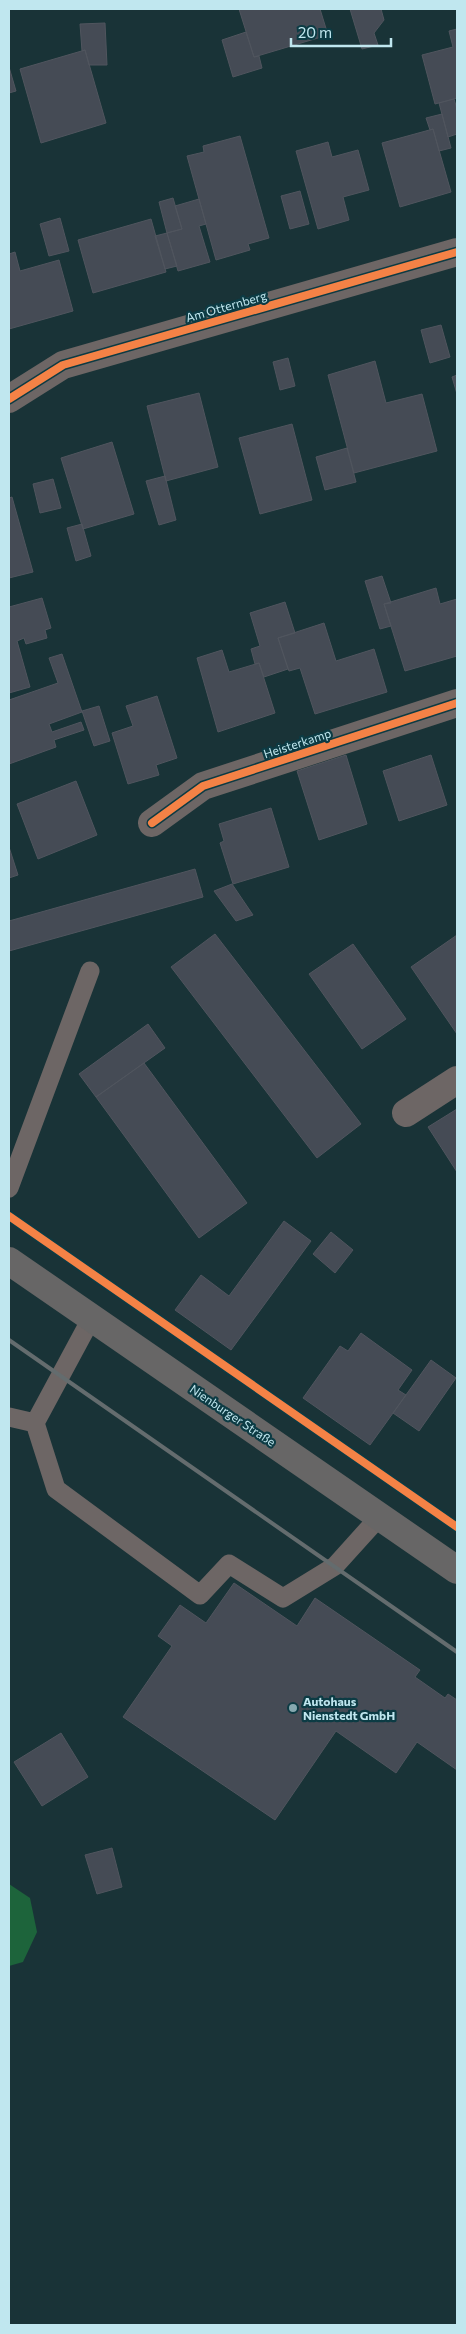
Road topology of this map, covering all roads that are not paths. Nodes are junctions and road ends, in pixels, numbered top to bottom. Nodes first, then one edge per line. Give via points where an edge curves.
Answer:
1 (457, 252) edge
2 (9, 399) edge
3 (457, 703) edge
4 (152, 823) dead end
5 (90, 971) dead end
6 (457, 1080) edge
7 (406, 1113) dead end
8 (9, 1188) edge
9 (9, 1261) edge
10 (91, 1320) junction
11 (9, 1417) edge
12 (35, 1423) junction
13 (380, 1515) junction
14 (457, 1570) edge

1 - 2 street, Am Otternberg via 62,365
3 - 4 street, Heisterkamp via 203,786
5 - 8 lane
6 - 7 street
9 - 10 main road, Nienburger Straße
10 - 12 lane
10 - 13 main road, Nienburger Straße
11 - 12 lane
12 - 13 lane via 56,1489 200,1595 229,1564 283,1598 335,1566
13 - 14 main road, Nienburger Straße

